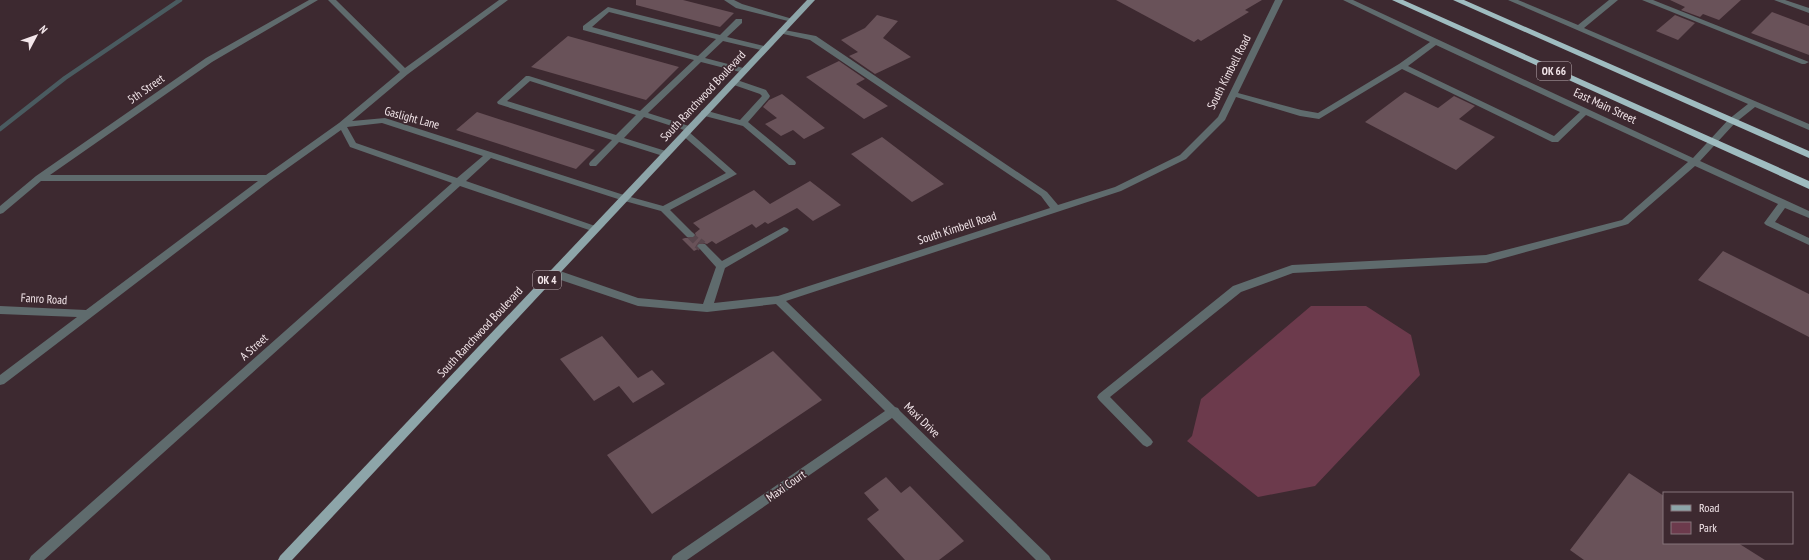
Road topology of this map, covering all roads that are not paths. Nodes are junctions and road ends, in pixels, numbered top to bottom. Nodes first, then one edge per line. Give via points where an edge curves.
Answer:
1 (314, 0) edge
2 (332, 0) edge
3 (504, 0) edge
4 (728, 0) edge
5 (812, 0) edge
6 (1279, 0) edge
7 (1347, 0) edge
8 (1396, 0) edge
9 (1457, 0) edge
10 (1512, 0) edge
11 (1614, 0) edge
12 (1646, 0) edge
13 (1778, 0) edge
14 (1809, 11) edge
15 (792, 20) junction
16 (739, 21) dead end
17 (1579, 28) junction
18 (782, 30) junction
19 (721, 38) junction
20 (1436, 41) junction
21 (765, 49) junction
22 (698, 59) junction
23 (1805, 62) dead end
24 (1402, 66) junction
25 (744, 71) junction
26 (404, 72) junction
27 (734, 82) junction
28 (1233, 94) junction
29 (1754, 103) junction
30 (1586, 111) junction
31 (704, 113) junction
32 (642, 114) junction
33 (1732, 121) junction
34 (742, 123) junction
35 (342, 125) junction
36 (1809, 127) edge
37 (687, 131) junction
38 (618, 139) junction
39 (1712, 142) junction
40 (490, 154) junction
41 (666, 154) junction
42 (1809, 155) edge
43 (1694, 162) junction
44 (792, 163) dead end
45 (593, 164) dead end
46 (39, 178) junction
47 (268, 178) junction
48 (458, 182) junction
49 (1809, 186) edge
50 (624, 198) junction
51 (1784, 203) junction
52 (664, 209) junction
53 (1056, 209) junction
54 (0, 211) edge
55 (1809, 215) edge
56 (595, 229) junction
57 (784, 230) dead end
58 (690, 235) tunnel mouth
59 (1809, 242) edge
60 (702, 246) tunnel mouth
61 (721, 266) junction
62 (553, 273) junction
63 (778, 300) junction
64 (707, 308) junction
65 (0, 310) edge
66 (87, 314) junction
67 (0, 381) edge
68 (894, 411) junction
69 (1147, 442) dead end
70 (35, 560) edge
71 (284, 560) edge
72 (677, 560) edge
73 (1045, 560) edge

1 - 46 street, 5th Street via 209,60
2 - 26 street
3 - 26 street
4 - 15 street via 739,6
5 - 15 main road, South Ranchwood Boulevard / OK 4
6 - 28 street, South Kimbell Road
7 - 20 street, East Main Street
8 - 39 highway, East Main Street / OK 66
9 - 33 highway, OK 66
10 - 17 street
11 - 17 street
12 - 23 street
13 - 14 street
15 - 18 main road, South Ranchwood Boulevard / OK 4
16 - 19 street
17 - 29 street
18 - 21 main road, South Ranchwood Boulevard / OK 4
18 - 53 street via 813,38 1044,194
19 - 21 street
19 - 22 street
19 - 22 street via 608,9 586,28
20 - 24 street
20 - 30 street, East Main Street
21 - 25 main road, South Ranchwood Boulevard / OK 4
22 - 25 street
22 - 32 street
24 - 28 street via 1319,116 1300,114
24 - 30 street via 1555,140
25 - 27 main road, South Ranchwood Boulevard / OK 4
26 - 35 street
27 - 31 main road, South Ranchwood Boulevard / OK 4
27 - 34 street via 759,90 766,96
28 - 53 street, South Kimbell Road via 1222,118 1183,157 1118,188
29 - 33 street
29 - 36 street
30 - 43 street, East Main Street
31 - 34 street
31 - 37 main road, South Ranchwood Boulevard / OK 4
32 - 37 street
32 - 38 street
32 - 38 street via 529,78 501,102
33 - 39 street
33 - 42 highway, OK 66
34 - 44 street
35 - 40 street, Gaslight Lane via 382,120
35 - 47 street
35 - 48 street via 353,145
37 - 41 main road, South Ranchwood Boulevard / OK 4
37 - 52 street via 732,174
38 - 41 street
38 - 45 street
39 - 43 street
39 - 49 highway, East Main Street / OK 66
40 - 48 street, A Street
40 - 50 street, Gaslight Lane
41 - 50 main road, South Ranchwood Boulevard / OK 4
43 - 51 street, East Main Street
43 - 69 street via 1626,222 1486,259 1292,269 1237,288 1103,396
46 - 47 street
46 - 54 street, 5th Street
47 - 66 street
48 - 56 street
48 - 70 street, A Street
50 - 52 street, Gaslight Lane
50 - 56 main road, South Ranchwood Boulevard / OK 4
51 - 55 street, East Main Street
51 - 59 street via 1769,223
52 - 58 street
53 - 63 street, South Kimbell Road
56 - 62 main road, South Ranchwood Boulevard / OK 4
57 - 61 street
60 - 61 street
61 - 64 street
62 - 64 street, South Kimbell Road via 638,302
62 - 71 main road, South Ranchwood Boulevard / OK 4
63 - 64 street, South Kimbell Road
63 - 68 street, Maxi Drive
65 - 66 street, Fanro Road
66 - 67 street
68 - 72 street, Maxi Court
68 - 73 street, Maxi Drive

